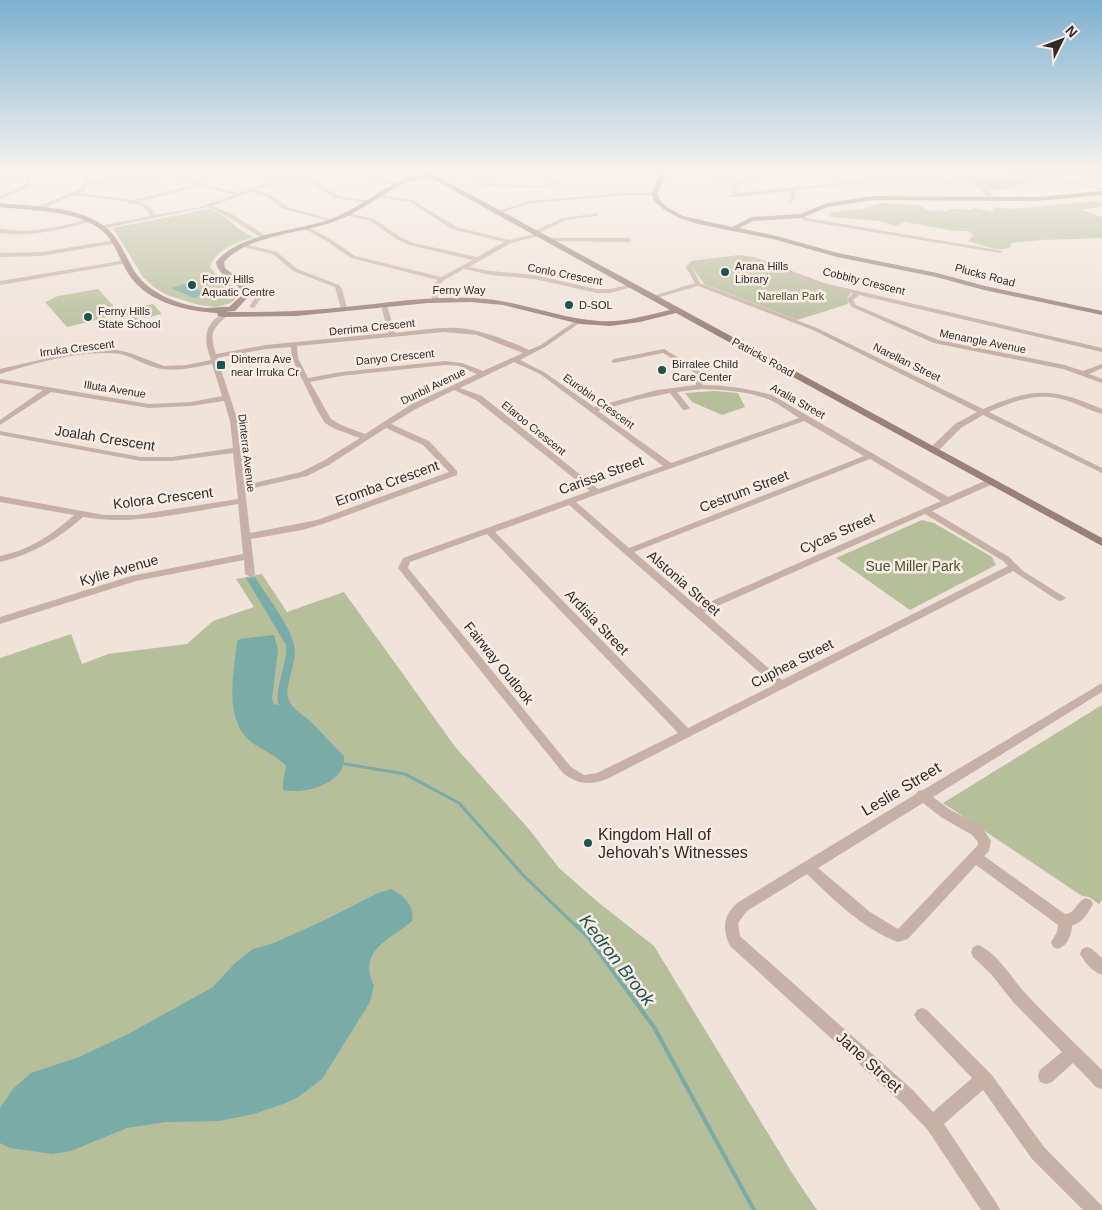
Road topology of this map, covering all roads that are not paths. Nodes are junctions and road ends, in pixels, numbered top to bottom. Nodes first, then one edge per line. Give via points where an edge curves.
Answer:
1 (59, 228) edge
2 (103, 228) edge
3 (248, 228) edge
4 (303, 228) edge
5 (306, 228) edge
6 (386, 228) edge
7 (456, 228) edge
8 (529, 228) edge
9 (547, 228) edge
10 (725, 228) edge
11 (735, 228) edge
12 (863, 228) edge
13 (732, 230) junction
14 (0, 231) edge
15 (538, 233) junction
16 (264, 237) junction
17 (550, 240) junction
18 (629, 240) dead end
19 (115, 242) junction
20 (509, 242) junction
21 (241, 245) junction
22 (1000, 251) dead end
23 (0, 255) edge
24 (478, 259) junction
25 (126, 262) junction
26 (463, 267) junction
27 (442, 279) junction
28 (0, 283) edge
29 (698, 284) junction
30 (633, 286) junction
31 (858, 292) junction
32 (247, 294) junction
33 (653, 297) junction
34 (435, 300) junction
35 (384, 305) junction
36 (252, 307) dead end
37 (344, 309) junction
38 (678, 310) junction
39 (234, 311) junction
40 (223, 313) junction
41 (1102, 314) edge
42 (579, 321) junction
43 (392, 335) junction
44 (294, 345) junction
45 (1102, 350) edge
46 (530, 353) junction
47 (213, 359) junction
48 (514, 360) junction
49 (614, 361) dead end
50 (1102, 366) edge
51 (0, 372) edge
52 (1084, 373) junction
53 (483, 374) junction
54 (307, 380) junction
55 (0, 381) edge
56 (1102, 381) edge
57 (455, 388) junction
58 (700, 388) junction
59 (50, 390) junction
60 (672, 390) junction
61 (226, 398) junction
62 (686, 408) dead end
63 (592, 410) junction
64 (983, 412) junction
65 (1102, 412) edge
66 (805, 418) junction
67 (0, 423) edge
68 (386, 425) junction
69 (0, 433) edge
70 (366, 437) junction
71 (236, 450) junction
72 (933, 450) junction
73 (871, 456) junction
74 (668, 466) junction
75 (1102, 471) edge
76 (990, 482) junction
77 (241, 488) junction
78 (595, 491) junction
79 (0, 499) edge
80 (946, 500) junction
81 (242, 501) junction
82 (568, 501) junction
83 (924, 510) junction
84 (80, 515) junction
85 (488, 530) junction
86 (246, 537) junction
87 (1102, 543) edge
88 (627, 552) junction
89 (248, 555) junction
90 (0, 559) edge
91 (406, 560) joint
92 (1013, 566) junction
93 (250, 574) dead end
94 (1061, 598) dead end
95 (696, 612) junction
96 (0, 621) edge
97 (781, 685) junction
98 (1102, 687) edge
99 (686, 734) junction
100 (582, 780) joint
101 (922, 795) junction
102 (975, 857) junction
103 (807, 866) junction
104 (1086, 904) dead end
105 (1065, 921) junction
106 (730, 930) joint
107 (1058, 942) dead end
108 (978, 952) dead end
109 (1087, 954) dead end
110 (1102, 968) edge
111 (922, 1015) dead end
112 (1073, 1052) junction
113 (1046, 1076) dead end
114 (985, 1080) junction
115 (1102, 1081) edge
116 (933, 1123) junction
117 (991, 1210) edge
118 (1096, 1210) edge

1 - 14 street via 37,234
2 - 19 street, Ferny Way
3 - 16 street
4 - 16 street
5 - 27 street via 353,257
6 - 24 street via 411,244
7 - 20 street
8 - 15 street, Patricks Road
9 - 15 street
10 - 13 street, Plucks Road
11 - 13 street
12 - 22 street
13 - 41 street, Plucks Road
15 - 17 street, Patricks Road
15 - 20 street
16 - 21 street
17 - 18 street
17 - 30 street, Patricks Road
19 - 23 street via 42,254
19 - 25 street, Ferny Way
20 - 24 street
21 - 32 street via 230,251 220,262 220,267 222,272 245,288
21 - 37 street via 275,253 295,270 337,286
24 - 26 street
25 - 28 street
25 - 40 street, Ferny Way via 139,284 156,296
26 - 27 street
26 - 30 street, Conlo Crescent via 534,277 597,291
27 - 34 street via 434,287
29 - 31 street, Cobbity Crescent via 689,267 691,263 742,257 819,283
29 - 33 street
29 - 64 street, Narellan Street via 815,329
30 - 33 street, Patricks Road
31 - 45 street, Cobbity Crescent
31 - 52 street, Menangle Avenue via 850,300 854,306 928,340
32 - 36 street via 258,298
32 - 39 street
33 - 38 street, Patricks Road
34 - 35 street, Ferny Way
34 - 42 street, Ferny Way via 498,302
35 - 37 street, Ferny Way
35 - 43 street
37 - 39 street, Ferny Way via 276,314
38 - 42 street, Ferny Way via 616,324
38 - 72 street, Patricks Road
39 - 40 street, Ferny Way
40 - 47 street, Dinterra Avenue via 208,331
42 - 46 street, Dunbil Avenue
43 - 44 street, Derrima Crescent
43 - 46 street, Derrima Crescent via 473,331
44 - 47 street, Derrima Crescent
44 - 54 street via 295,358
46 - 48 street, Dunbil Avenue
47 - 51 street, Irruka Crescent via 186,367 164,368 130,354 109,352 65,357
47 - 61 street, Dinterra Avenue
48 - 53 street, Dunbil Avenue
48 - 63 street, Eurobin Crescent via 542,373
49 - 58 street via 664,351 697,371
50 - 52 street
52 - 56 street, Menangle Avenue
53 - 54 street, Danyo Crescent via 460,364 445,363
53 - 57 street, Dunbil Avenue
54 - 70 street via 328,421
55 - 59 street, Illuta Avenue
57 - 68 street, Dunbil Avenue via 413,407
57 - 78 street, Elaroo Crescent via 478,398
58 - 60 street, Aralia Street
58 - 66 street, Aralia Street via 756,392 769,396
59 - 61 street, Illuta Avenue via 149,406
59 - 67 street
60 - 62 street
60 - 63 street, Aralia Street via 642,394
61 - 71 street, Dinterra Avenue via 234,421
63 - 74 street, Eurobin Crescent
64 - 65 street via 1022,396 1040,394 1068,398
64 - 72 street via 959,426
64 - 75 street, Narellan Street
66 - 73 street, Aralia Street
66 - 74 street, Carissa Street
68 - 70 street, Dunbil Avenue
68 - 86 street, Eromba Crescent via 426,443 454,473 320,522
69 - 71 street, Joalah Crescent via 141,459 172,459
70 - 77 street, Dunbil Avenue via 304,474
71 - 77 street, Dinterra Avenue
72 - 76 street, Patricks Road
73 - 80 street, Aralia Street
73 - 88 street, Cestrum Street
74 - 78 street, Carissa Street
76 - 80 street, Cycas Street
76 - 87 street, Patricks Road
77 - 81 street, Dinterra Avenue
78 - 82 street, Carissa Street
79 - 84 street, Kolora Crescent
80 - 83 street, Cycas Street
81 - 84 street, Kolora Crescent via 136,518
81 - 86 street, Dinterra Avenue
82 - 85 street, Carissa Street
82 - 88 street, Alstonia Street
83 - 92 street
83 - 95 street, Cycas Street
84 - 90 street via 40,546
85 - 91 street, Carissa Street
85 - 99 street, Ardisia Street
86 - 89 street, Dinterra Avenue
88 - 95 street, Alstonia Street
89 - 93 street, Dinterra Avenue
89 - 96 street, Kylie Avenue via 134,578
91 - 100 street, Fairway Outlook via 403,568 406,573 567,770
92 - 94 street
92 - 97 street, Cuphea Street
95 - 97 street, Alstonia Street
97 - 99 street, Cuphea Street
98 - 101 street, Leslie Street
99 - 100 street, Cuphea Street via 603,776
101 - 102 street via 982,836 984,847
101 - 103 street, Leslie Street
102 - 103 street via 898,936 884,932
102 - 105 street
103 - 106 street, Leslie Street via 742,907 734,914
104 - 105 street via 1076,919
105 - 107 street via 1064,934
106 - 116 street, Jane Street via 734,940
108 - 112 street
109 - 110 street
111 - 114 street
112 - 113 street
112 - 115 street
114 - 116 street
114 - 118 street via 1038,1153
116 - 117 street, Jane Street

